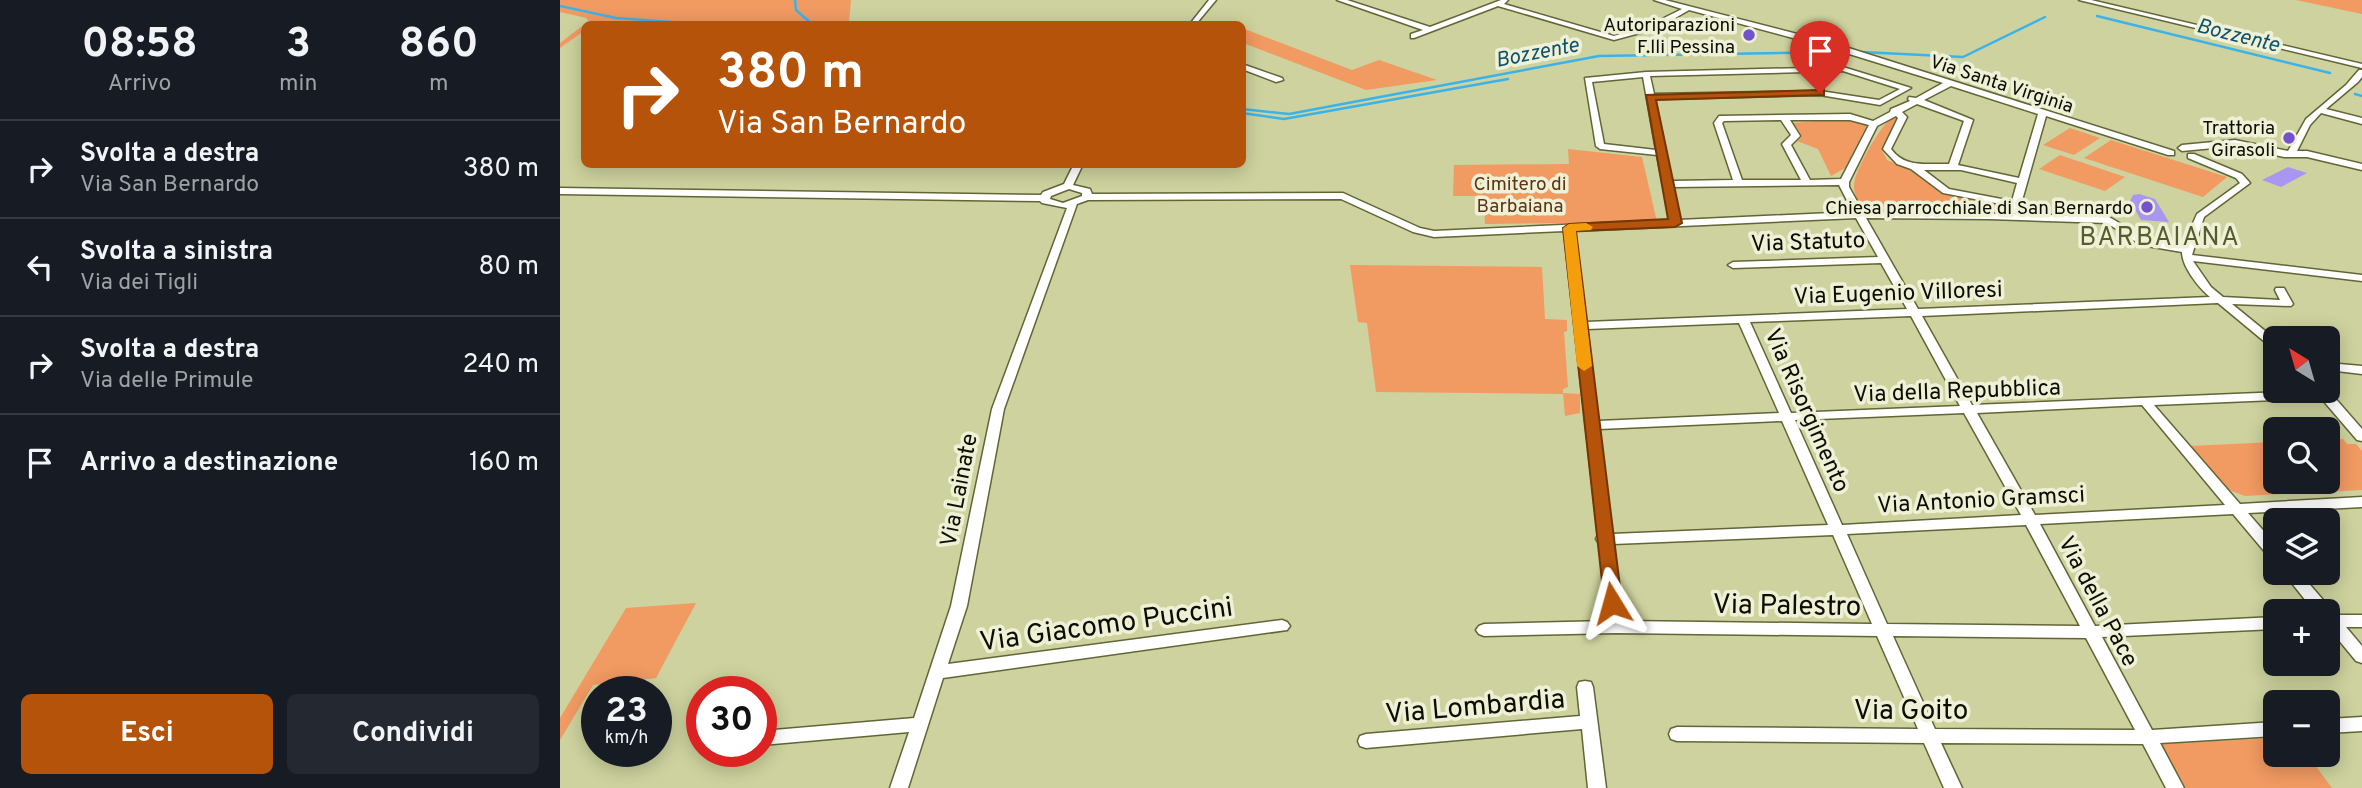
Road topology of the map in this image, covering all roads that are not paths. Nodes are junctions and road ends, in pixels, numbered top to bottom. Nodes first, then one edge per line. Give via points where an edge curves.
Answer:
1 (1213, 0) edge
2 (1340, 0) edge
3 (1487, 0) edge
4 (1508, 0) edge
5 (1657, 0) edge
6 (2082, 0) edge
7 (1498, 4) junction
8 (1688, 8) junction
9 (1196, 21) edge
10 (1431, 30) junction
11 (1414, 36) dead end
12 (2362, 66) edge
13 (1246, 67) edge
14 (2362, 72) edge
15 (1646, 75) junction
16 (1279, 79) dead end
17 (1948, 84) junction
18 (1898, 94) junction
19 (1650, 97) junction
20 (1916, 100) junction
21 (1894, 111) junction
22 (2322, 111) junction
23 (2042, 114) junction
24 (1730, 119) joint
25 (1785, 119) junction
26 (2362, 121) edge
27 (1874, 124) junction
28 (2144, 145) joint
29 (2292, 151) junction
30 (2182, 152) junction
31 (1661, 153) junction
32 (1914, 167) junction
33 (1953, 167) junction
34 (2362, 167) edge
35 (1077, 168) edge
36 (1806, 181) junction
37 (2021, 181) junction
38 (1738, 182) junction
39 (1844, 182) junction
40 (1667, 184) junction
41 (1068, 186) junction
42 (560, 191) edge
43 (1044, 198) junction
44 (1080, 201) junction
45 (2014, 204) junction
46 (1859, 215) junction
47 (2015, 217) junction
48 (1675, 223) junction
49 (1569, 228) junction
50 (2187, 253) junction
51 (1884, 260) junction
52 (1733, 265) dead end
53 (2362, 278) edge
54 (2280, 290) dead end
55 (2218, 300) junction
56 (1916, 313) junction
57 (1743, 319) junction
58 (1580, 326) junction
59 (2263, 336) edge
60 (2340, 369) edge
61 (2362, 370) edge
62 (2263, 396) edge
63 (2332, 403) edge
64 (2147, 404) junction
65 (1969, 410) junction
66 (1787, 419) junction
67 (1591, 425) junction
68 (2362, 436) edge
69 (2362, 502) edge
70 (2236, 508) junction
71 (2030, 519) junction
72 (1837, 530) junction
73 (1603, 539) junction
74 (2263, 540) edge
75 (2301, 585) edge
76 (2312, 599) edge
77 (2340, 618) edge
78 (2362, 621) edge
79 (2263, 624) edge
80 (1282, 626) dead end
81 (1616, 627) junction
82 (1484, 630) dead end
83 (1885, 632) junction
84 (2089, 632) junction
85 (2340, 632) edge
86 (2362, 657) edge
87 (937, 672) junction
88 (1585, 687) dead end
89 (1589, 722) junction
90 (920, 724) junction
91 (2362, 724) edge
92 (2340, 725) edge
93 (2263, 730) edge
94 (1677, 734) dead end
95 (1930, 735) junction
96 (777, 737) edge
97 (2145, 737) junction
98 (1366, 741) dead end
99 (899, 788) edge
100 (1597, 788) edge
101 (1953, 788) edge
102 (2175, 788) edge

1 - 9 street
2 - 10 street
3 - 7 street
4 - 7 street
5 - 8 street, Via Santa Virginia
6 - 12 street
7 - 8 street via 1614,37 1655,26
7 - 10 street
8 - 17 street, Via Santa Virginia
10 - 11 street
13 - 16 street
14 - 22 street via 2351,88
15 - 18 street via 1843,69 1907,88
15 - 19 street
15 - 31 street via 1588,80 1599,145
17 - 20 street
17 - 23 street, Via Santa Virginia
18 - 19 street via 1875,103 1820,93
18 - 20 street
19 - 31 street
20 - 21 street
20 - 33 street via 1969,120
21 - 27 street
21 - 32 street via 1903,117 1887,149 1896,160
22 - 26 street
22 - 29 street via 2306,126
23 - 28 street, Via Santa Virginia
23 - 37 street
24 - 25 street
24 - 38 street via 1718,123
25 - 27 street via 1850,117
25 - 36 street via 1796,136 1786,144
27 - 39 street
28 - 30 street, Via Santa Virginia
29 - 30 street via 2235,144
29 - 34 street
30 - 50 street, Via Santa Virginia via 2235,174 2245,183 2200,216
31 - 40 street
32 - 33 street
32 - 45 street via 1946,191
33 - 37 street
35 - 41 street
36 - 38 street
36 - 39 street
37 - 45 street
38 - 40 street
39 - 46 street, Via della Pace
40 - 48 street
41 - 43 street via 1052,190
41 - 44 street via 1087,191
42 - 43 street
43 - 44 street via 1049,204
44 - 49 street via 1343,196 1425,233
44 - 87 street, Via Lainate via 998,409 959,606
45 - 47 street
46 - 47 street
46 - 48 street
46 - 51 street, Via della Pace
47 - 50 street via 2114,221 2152,246
48 - 49 street
49 - 58 street
50 - 53 street
50 - 55 street via 2196,276
51 - 52 street, Via Statuto
51 - 56 street, Via della Pace
54 - 55 street, Via Eugenio Villoresi via 2287,304
55 - 56 street, Via Eugenio Villoresi
55 - 59 street
56 - 57 street, Via Eugenio Villoresi
56 - 65 street, Via della Pace
57 - 58 street, Via Eugenio Villoresi
57 - 66 street, Via Risorgimento
58 - 67 street
60 - 61 street
62 - 64 street, Via della Repubblica
63 - 68 street
64 - 65 street, Via della Repubblica
64 - 70 street
65 - 66 street, Via della Repubblica
65 - 71 street, Via della Pace
66 - 67 street, Via della Repubblica
66 - 72 street, Via Risorgimento
67 - 73 street
69 - 70 street, Via Antonio Gramsci
70 - 71 street, Via Antonio Gramsci
70 - 74 street
71 - 72 street, Via Antonio Gramsci
71 - 84 street, Via della Pace
72 - 73 street, Via Antonio Gramsci
72 - 83 street, Via Risorgimento
73 - 81 street
75 - 76 street
77 - 78 street
79 - 84 street
80 - 87 street, Via Giacomo Puccini
81 - 82 street, Via Palestro
81 - 83 street, Via Palestro
83 - 84 street, Via Palestro
83 - 95 street, Via Risorgimento
84 - 97 street, Via della Pace
85 - 86 street
87 - 90 street, Via Lainate
88 - 89 street
89 - 98 street, Via Lombardia
89 - 100 street
90 - 96 street
90 - 99 street, Via Lainate
91 - 92 street
93 - 97 street, Via Goito
94 - 95 street, Via Goito
95 - 97 street, Via Goito
95 - 101 street, Via Risorgimento
97 - 102 street, Via della Pace

